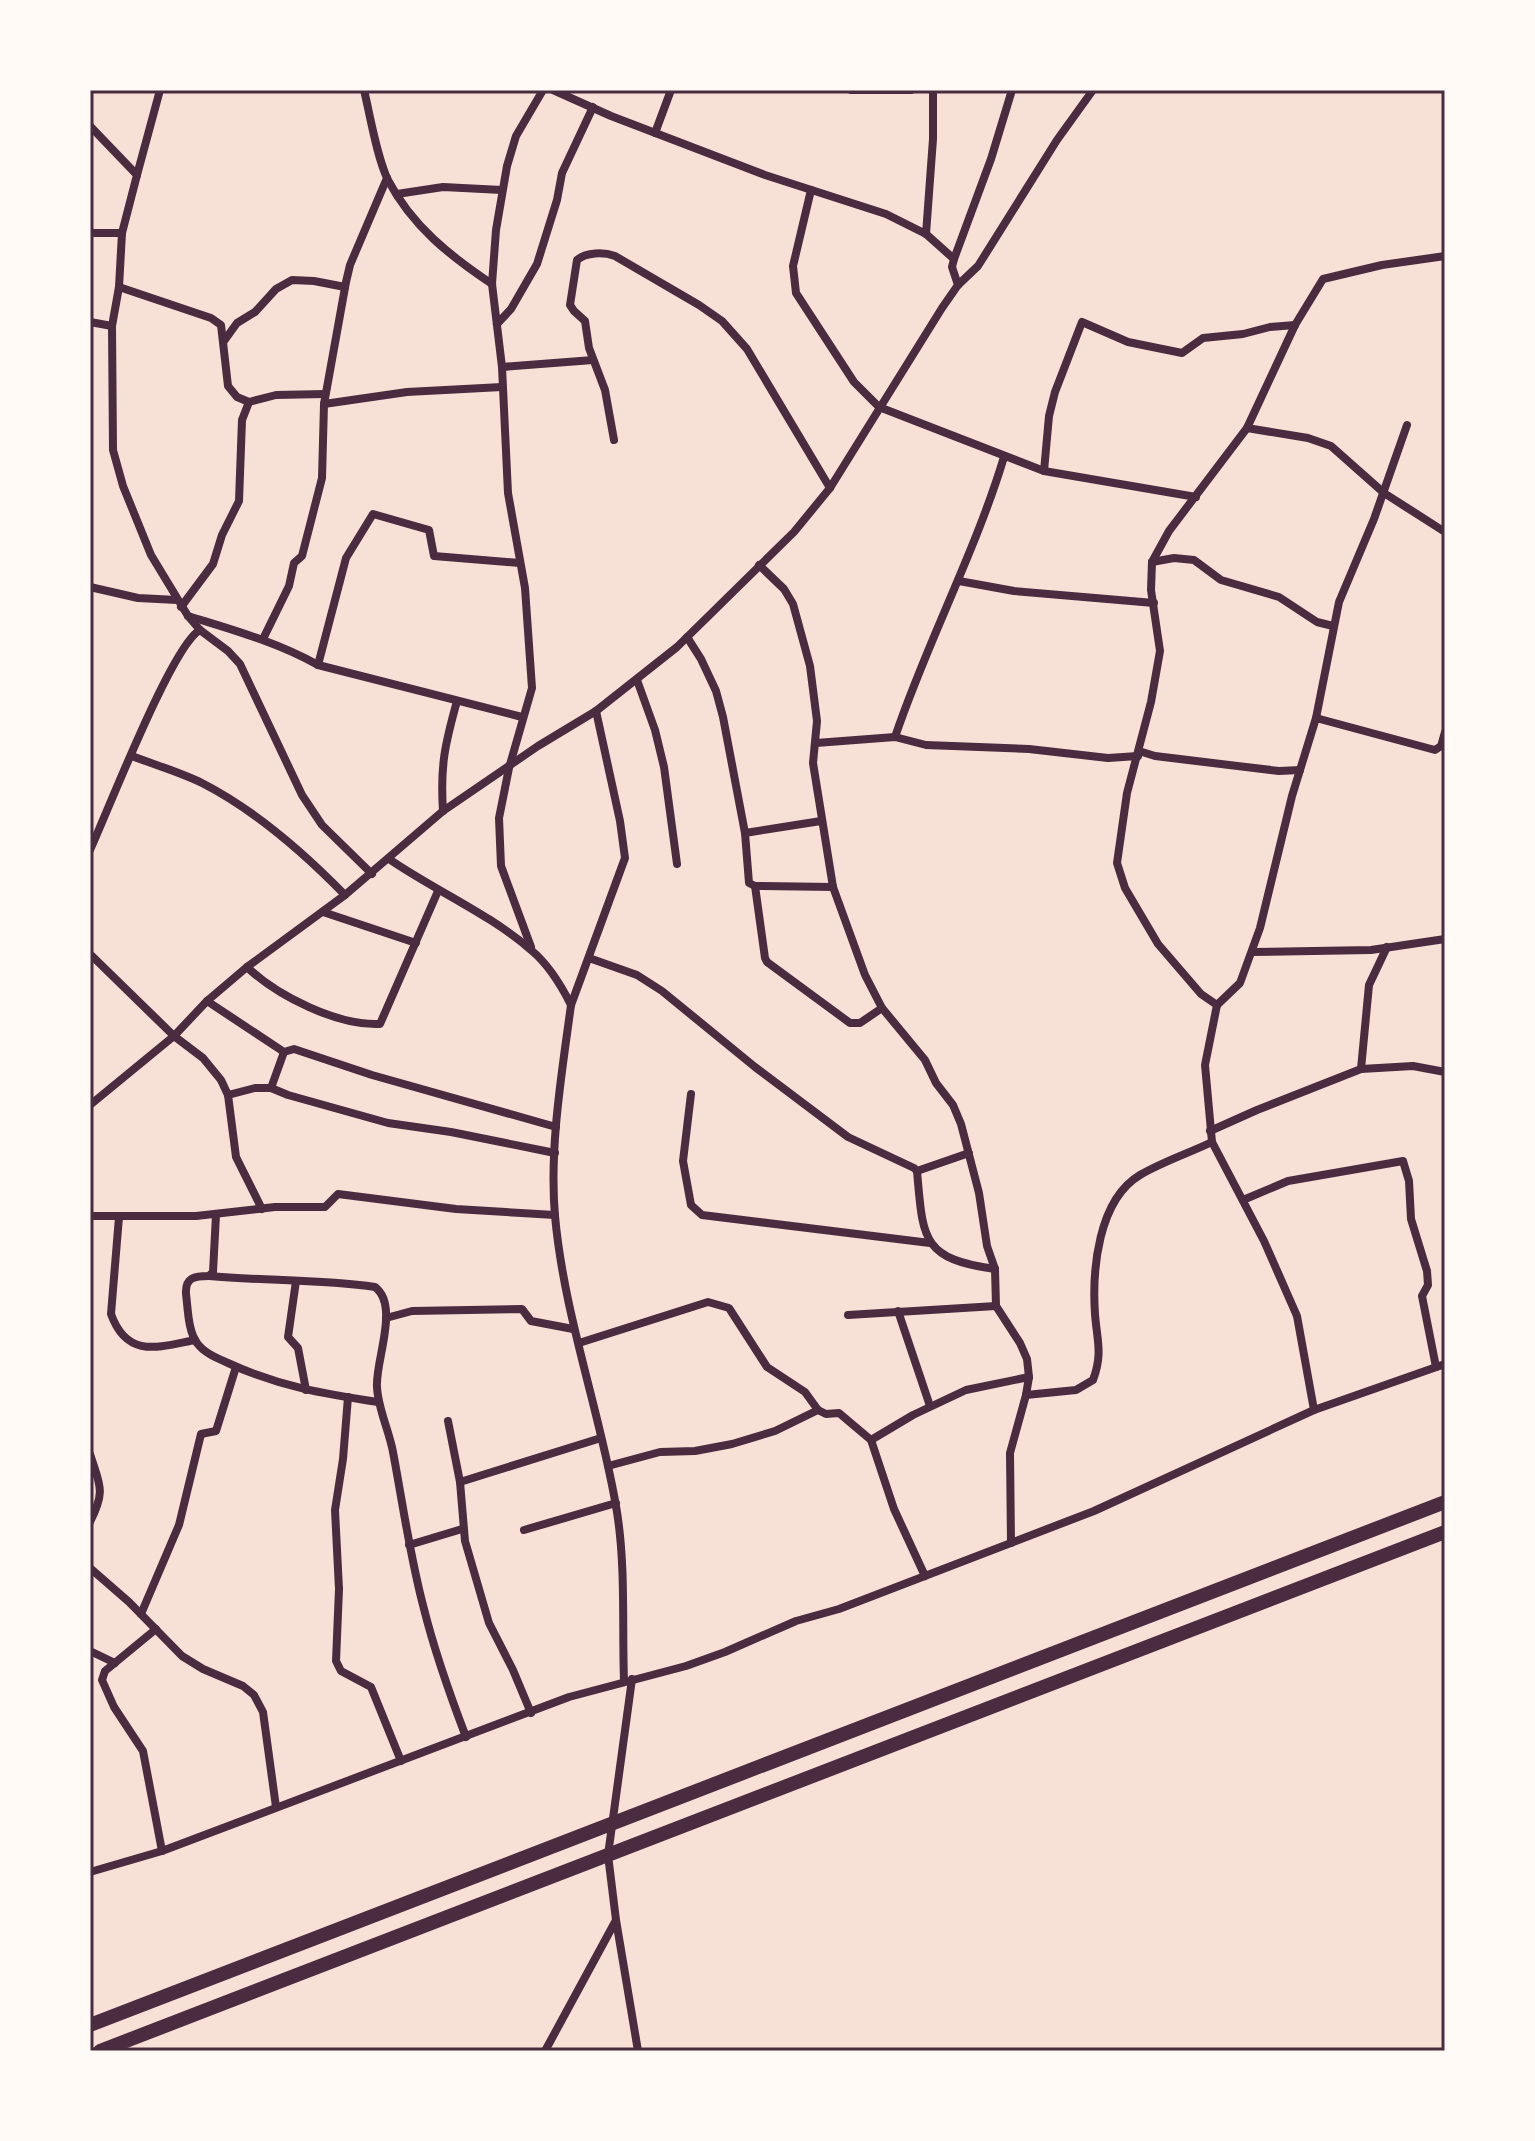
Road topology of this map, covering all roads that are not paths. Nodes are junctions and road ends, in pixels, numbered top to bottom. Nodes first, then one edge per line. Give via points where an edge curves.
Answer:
1 (160, 90) edge
2 (364, 90) edge
3 (543, 90) edge
4 (553, 90) edge
5 (671, 90) edge
6 (851, 90) edge
7 (911, 90) edge
8 (933, 90) edge
9 (1012, 90) edge
10 (1093, 90) edge
11 (593, 107) junction
12 (90, 126) edge
13 (655, 133) junction
14 (137, 175) junction
15 (387, 178) junction
16 (502, 190) junction
17 (811, 190) junction
18 (397, 194) junction
19 (90, 233) edge
20 (122, 233) junction
21 (926, 234) junction
22 (1445, 256) edge
23 (954, 259) junction
24 (492, 284) junction
25 (958, 285) junction
26 (119, 287) junction
27 (345, 287) junction
28 (90, 322) edge
29 (497, 324) junction
30 (1295, 325) junction
31 (112, 326) junction
32 (224, 341) junction
33 (593, 360) junction
34 (502, 367) junction
35 (502, 387) junction
36 (324, 399) junction
37 (249, 402) junction
38 (879, 407) junction
39 (1407, 425) dead end
40 (1247, 428) junction
41 (614, 440) dead end
42 (1004, 457) junction
43 (1044, 471) junction
44 (830, 488) junction
45 (1384, 493) junction
46 (1196, 497) junction
47 (1445, 532) edge
48 (1152, 562) junction
49 (520, 563) junction
50 (759, 565) junction
51 (959, 581) junction
52 (90, 587) edge
53 (179, 603) junction
54 (1154, 603) junction
55 (188, 616) junction
56 (1333, 626) junction
57 (200, 630) junction
58 (687, 637) junction
59 (263, 639) junction
60 (318, 665) junction
61 (637, 680) junction
62 (457, 701) junction
63 (596, 711) junction
64 (522, 717) junction
65 (1316, 718) junction
66 (1445, 732) edge
67 (895, 737) junction
68 (816, 743) junction
69 (1138, 754) junction
70 (132, 756) junction
71 (509, 768) junction
72 (1300, 770) junction
73 (443, 811) junction
74 (821, 821) junction
75 (745, 833) junction
76 (90, 850) edge
77 (389, 859) junction
78 (677, 864) dead end
79 (372, 874) junction
80 (755, 886) junction
81 (833, 887) junction
82 (438, 891) junction
83 (345, 895) junction
84 (323, 912) junction
85 (1445, 939) edge
86 (416, 943) junction
87 (1387, 947) junction
88 (532, 950) junction
89 (1252, 952) junction
90 (90, 954) edge
91 (589, 958) junction
92 (247, 967) junction
93 (207, 1001) junction
94 (571, 1005) junction
95 (1217, 1005) junction
96 (882, 1008) junction
97 (174, 1036) junction
98 (284, 1052) junction
99 (1361, 1069) junction
100 (1445, 1072) edge
101 (271, 1088) junction
102 (691, 1094) dead end
103 (228, 1095) junction
104 (90, 1105) edge
105 (556, 1127) junction
106 (1210, 1131) junction
107 (1212, 1142) junction
108 (555, 1153) junction
109 (969, 1153) junction
110 (917, 1171) junction
111 (1243, 1200) junction
112 (262, 1209) junction
113 (216, 1215) junction
114 (555, 1215) junction
115 (90, 1216) edge
116 (119, 1217) junction
117 (930, 1243) junction
118 (995, 1269) junction
119 (209, 1276) junction
120 (296, 1281) junction
121 (996, 1306) junction
122 (898, 1311) junction
123 (848, 1315) dead end
124 (386, 1318) junction
125 (573, 1329) junction
126 (195, 1340) junction
127 (579, 1343) junction
128 (1440, 1366) edge
129 (236, 1367) junction
130 (1029, 1377) junction
131 (306, 1390) junction
132 (1026, 1395) junction
133 (348, 1397) junction
134 (378, 1402) junction
135 (930, 1406) junction
136 (818, 1410) junction
137 (1314, 1410) junction
138 (448, 1421) dead end
139 (601, 1438) junction
140 (871, 1440) junction
141 (90, 1454) edge
142 (608, 1466) junction
143 (460, 1482) junction
144 (1445, 1502) edge
145 (616, 1503) junction
146 (90, 1522) edge
147 (462, 1529) junction
148 (524, 1530) dead end
149 (1445, 1532) edge
150 (1011, 1543) junction
151 (409, 1545) junction
152 (90, 1568) edge
153 (925, 1576) junction
154 (141, 1614) junction
155 (156, 1629) junction
156 (90, 1651) edge
157 (115, 1663) junction
158 (628, 1680) junction
159 (531, 1713) junction
160 (466, 1737) junction
161 (401, 1761) junction
162 (276, 1807) junction
163 (612, 1825) junction
164 (162, 1851) junction
165 (608, 1855) junction
166 (90, 1872) edge
167 (616, 1920) junction
168 (90, 2025) edge
169 (100, 2051) edge
170 (545, 2051) edge
171 (638, 2051) edge

1 - 14 street
2 - 15 street
3 - 16 street via 516,136
4 - 11 street
5 - 13 street
6 - 7 street
8 - 21 street
9 - 23 street
10 - 25 street via 978,266
11 - 13 street
11 - 29 street via 562,173 537,264
12 - 14 street
13 - 17 street
14 - 20 street
15 - 18 street
15 - 27 street
16 - 18 street via 443,187
16 - 24 street
17 - 21 street via 886,214
17 - 38 street via 793,266 796,293 854,382
18 - 24 street via 441,248
19 - 20 street
20 - 26 street
21 - 23 street
22 - 30 street via 1323,279
23 - 25 street
24 - 29 street
25 - 38 street
26 - 31 street
26 - 32 street via 211,318 221,325
27 - 32 street via 292,280 237,323
27 - 36 street
28 - 31 street
29 - 34 street
30 - 40 street
30 - 43 street via 1203,338 1182,353 1128,342 1082,322 1055,392
31 - 53 street via 113,450 151,555
32 - 37 street via 228,386
33 - 34 street
33 - 41 street
33 - 44 street via 585,321 571,308 574,280 580,257 609,254 722,321 747,349
34 - 35 street
35 - 36 street
35 - 49 street via 508,493
36 - 37 street via 276,395
36 - 59 street via 322,478 302,556 294,563 289,586
37 - 53 street via 242,420 239,501 213,564
38 - 42 street
38 - 44 street
39 - 45 street
40 - 45 street via 1331,446
40 - 46 street
42 - 43 street
42 - 51 street
43 - 46 street
44 - 50 street
45 - 47 street
45 - 56 street
46 - 48 street
48 - 54 street
48 - 56 street via 1194,560 1221,580 1279,597 1317,622
49 - 60 street via 434,556 429,530 373,514 346,558
49 - 64 street via 532,688
50 - 58 street
50 - 68 street via 793,604 814,689
51 - 54 street
51 - 67 street
52 - 53 street
53 - 55 street
54 - 69 street via 1160,651
55 - 57 street
55 - 59 street
56 - 65 street
57 - 70 street via 186,643 160,691
57 - 79 street via 240,664 302,795 322,825
58 - 61 street
58 - 75 street via 716,691
59 - 60 street
60 - 62 street
61 - 63 street
61 - 78 street via 664,767
62 - 64 street
62 - 73 street via 444,749
63 - 71 street
63 - 91 street via 625,858
64 - 71 street
65 - 66 street via 1435,750
65 - 72 street
67 - 68 street
67 - 69 street via 926,745 1108,758
68 - 74 street via 813,763
69 - 72 street
69 - 95 street via 1117,863 1125,888 1158,944 1182,975
70 - 76 street
70 - 83 street via 202,783 252,815
71 - 73 street
71 - 88 street via 499,818 501,866
72 - 89 street
73 - 77 street
74 - 75 street
74 - 81 street
75 - 80 street via 749,883
77 - 79 street
77 - 82 street
79 - 83 street
80 - 81 street
80 - 96 street via 767,962 850,1023 860,1023
81 - 96 street
82 - 86 street
82 - 88 street
83 - 84 street
84 - 86 street
84 - 92 street
85 - 87 street
86 - 92 street via 380,1024 329,1015 298,1002
87 - 89 street
87 - 99 street via 1369,985
88 - 94 street
89 - 95 street via 1240,983
90 - 97 street
91 - 94 street
91 - 110 street via 637,975 848,1137
92 - 93 street
93 - 97 street
93 - 98 street
94 - 105 street
95 - 106 street via 1205,1065
96 - 109 street via 953,1105
97 - 103 street via 203,1058
97 - 104 street
98 - 101 street
98 - 105 street via 294,1049
99 - 100 street via 1413,1066
99 - 106 street
101 - 103 street
101 - 108 street via 388,1123
102 - 117 street via 683,1161 691,1205 702,1215
103 - 112 street via 236,1157
105 - 108 street
106 - 107 street
107 - 111 street
107 - 132 street via 1138,1176 1117,1196 1103,1223 1095,1313 1100,1349 1093,1380 1076,1390
108 - 114 street
109 - 110 street
109 - 118 street
110 - 117 street via 920,1213
111 - 128 street via 1288,1181 1403,1161 1411,1219 1427,1271 1422,1296
111 - 137 street via 1297,1316
112 - 113 street
112 - 114 street via 325,1207 338,1194
113 - 116 street
113 - 119 street
114 - 125 street
115 - 116 street
116 - 126 street via 111,1314 115,1325 127,1341 152,1348
117 - 118 street via 960,1264
118 - 121 street
119 - 120 street
119 - 126 street via 195,1275 186,1289
120 - 124 street via 375,1287 383,1297
120 - 131 street via 288,1337 298,1348
121 - 122 street
121 - 130 street via 1020,1343
122 - 123 street
122 - 135 street
124 - 125 street via 412,1311 522,1309 531,1321
124 - 134 street
125 - 127 street
126 - 129 street via 212,1356
127 - 136 street via 708,1302 721,1304 743,1327 767,1367 805,1392
127 - 139 street
128 - 137 street
129 - 131 street
129 - 154 street via 216,1431 201,1434 179,1525
130 - 132 street
130 - 135 street via 966,1390
131 - 133 street
132 - 150 street via 1010,1453
133 - 134 street
133 - 161 street via 335,1510 336,1661 341,1671 371,1687
134 - 151 street via 390,1434
135 - 140 street
136 - 140 street via 839,1413
136 - 142 street via 732,1444 660,1452
137 - 150 street via 1094,1511
138 - 143 street
139 - 142 street
139 - 143 street
140 - 153 street via 894,1509
141 - 146 street via 102,1492
142 - 145 street
143 - 147 street
144 - 163 main road
145 - 148 street
145 - 158 street
147 - 151 street
147 - 159 street via 489,1623
149 - 165 main road
150 - 153 street
151 - 160 street via 438,1659
152 - 154 street
153 - 158 street via 712,1657
154 - 155 street
155 - 157 street
155 - 162 street via 182,1656 254,1695 263,1712
156 - 157 street
157 - 164 street via 102,1680 143,1751
158 - 159 street
158 - 163 street
159 - 160 street
160 - 161 street
161 - 162 street
162 - 164 street
163 - 165 street
163 - 168 main road
164 - 166 street
165 - 167 street
165 - 169 main road
167 - 170 street
167 - 171 street

